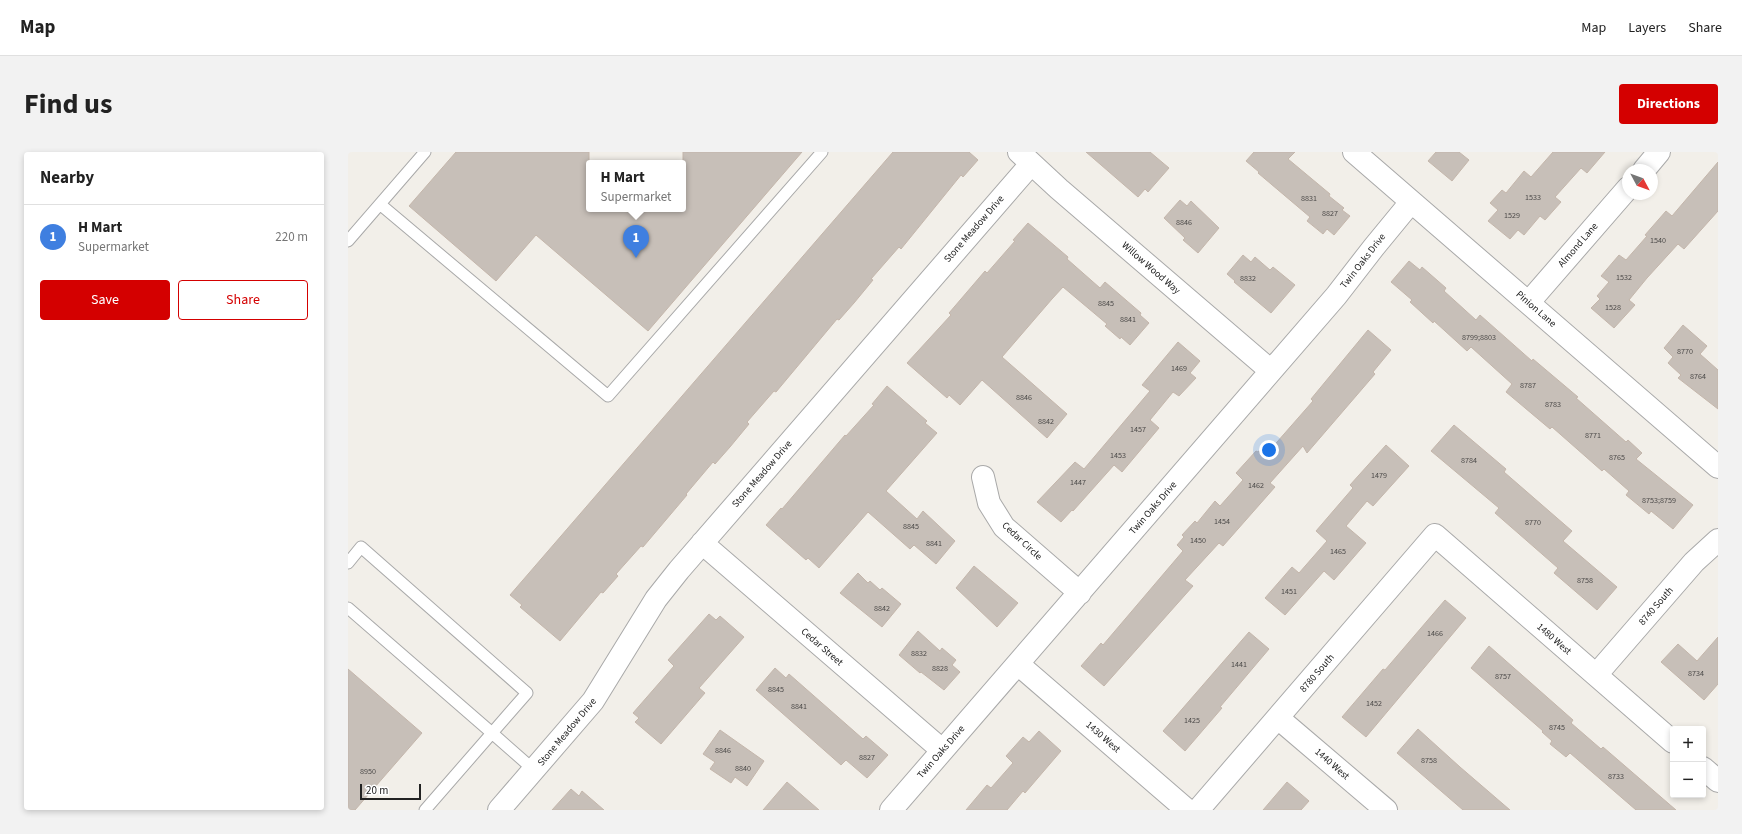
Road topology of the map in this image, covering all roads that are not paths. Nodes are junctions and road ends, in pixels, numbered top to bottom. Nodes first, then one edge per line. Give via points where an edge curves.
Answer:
1 (425, 152) edge
2 (822, 152) edge
3 (1355, 152) edge
4 (1659, 152) edge
5 (1025, 158) edge
6 (1649, 164) edge
7 (1622, 195) edge
8 (1411, 202) junction
9 (381, 205) junction
10 (348, 241) edge
11 (1529, 302) junction
12 (1272, 371) junction
13 (1718, 467) edge
14 (983, 477) dead end
15 (1435, 535) joint
16 (1718, 540) edge
17 (702, 543) junction
18 (348, 562) edge
19 (1080, 593) junction
20 (348, 608) edge
21 (1018, 664) junction
22 (1596, 675) junction
23 (1278, 718) junction
24 (492, 733) junction
25 (1670, 739) edge
26 (942, 750) junction
27 (534, 770) junction
28 (1706, 771) edge
29 (1718, 781) edge
30 (425, 810) edge
31 (499, 810) edge
32 (891, 810) edge
33 (1188, 810) edge
34 (1198, 810) edge
35 (1386, 810) edge

1 - 9 lane
2 - 9 lane via 608,396
3 - 8 street, Pinion Lane
4 - 6 street
5 - 12 street, Willow Wood Way
5 - 17 street, Stone Meadow Drive
7 - 11 street, Almond Lane
8 - 11 street, Pinion Lane
8 - 12 street, Twin Oaks Drive
9 - 10 lane
11 - 13 street, Pinion Lane
12 - 19 street, Twin Oaks Drive
14 - 19 street, Cedar Circle via 989,504 1004,527
15 - 22 street, 1480 West
15 - 23 street, 8780 South
16 - 22 street, 8740 South via 1694,562
17 - 26 street, Cedar Street
17 - 27 street, Stone Meadow Drive via 656,599 594,701
18 - 24 lane via 361,547 527,693
19 - 21 street, Twin Oaks Drive
20 - 24 lane
21 - 26 street, Twin Oaks Drive
21 - 33 street, 1430 West
22 - 25 street, 1480 West
23 - 34 street, 8780 South
23 - 35 street, 1440 West
24 - 27 lane
24 - 30 lane
26 - 32 street, Twin Oaks Drive
27 - 31 street, Stone Meadow Drive
28 - 29 street

